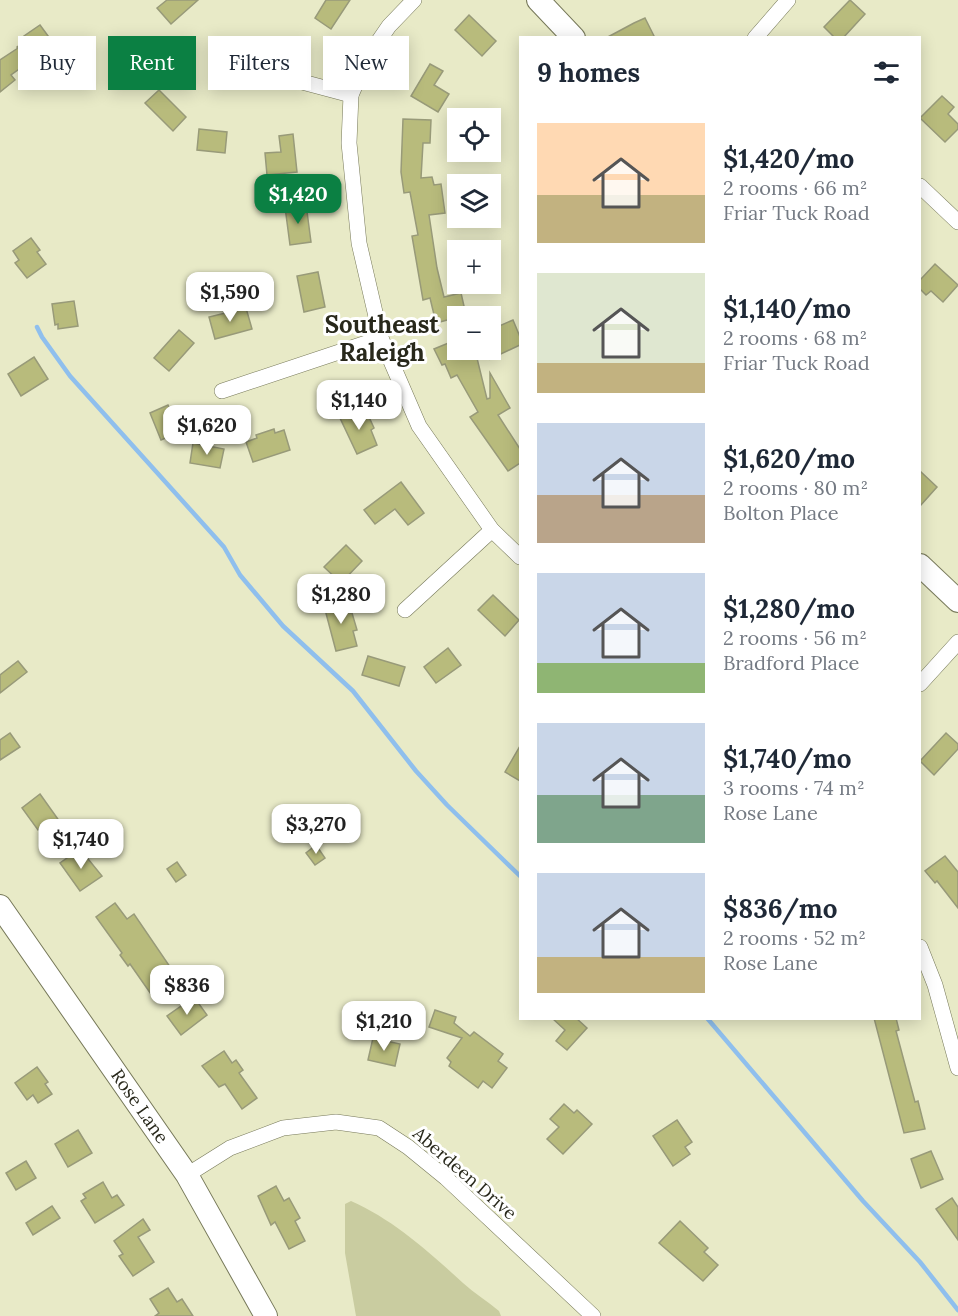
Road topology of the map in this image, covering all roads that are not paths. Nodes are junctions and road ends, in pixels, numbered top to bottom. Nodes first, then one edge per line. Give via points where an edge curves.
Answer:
1 (414, 0) edge
2 (538, 0) edge
3 (788, 0) edge
4 (572, 36) edge
5 (758, 36) edge
6 (311, 84) edge
7 (351, 95) junction
8 (921, 187) edge
9 (958, 222) edge
10 (381, 338) junction
11 (222, 391) dead end
12 (492, 530) junction
13 (519, 556) edge
14 (921, 567) edge
15 (958, 601) edge
16 (405, 610) dead end
17 (958, 642) edge
18 (921, 683) edge
19 (0, 906) edge
20 (921, 950) edge
21 (958, 1068) edge
22 (187, 1175) junction
23 (266, 1316) edge
24 (593, 1316) edge

1 - 7 street via 373,50
2 - 4 street
3 - 5 street
6 - 7 street
7 - 10 street via 349,143 359,243
8 - 9 street
10 - 11 street
10 - 12 street via 419,426
12 - 13 street
12 - 16 street
14 - 15 street
17 - 18 street
19 - 22 street, Rose Lane
20 - 21 street
22 - 23 street, Rose Lane
22 - 24 street, Aberdeen Drive via 230,1148 283,1128 336,1122 379,1128 446,1178

